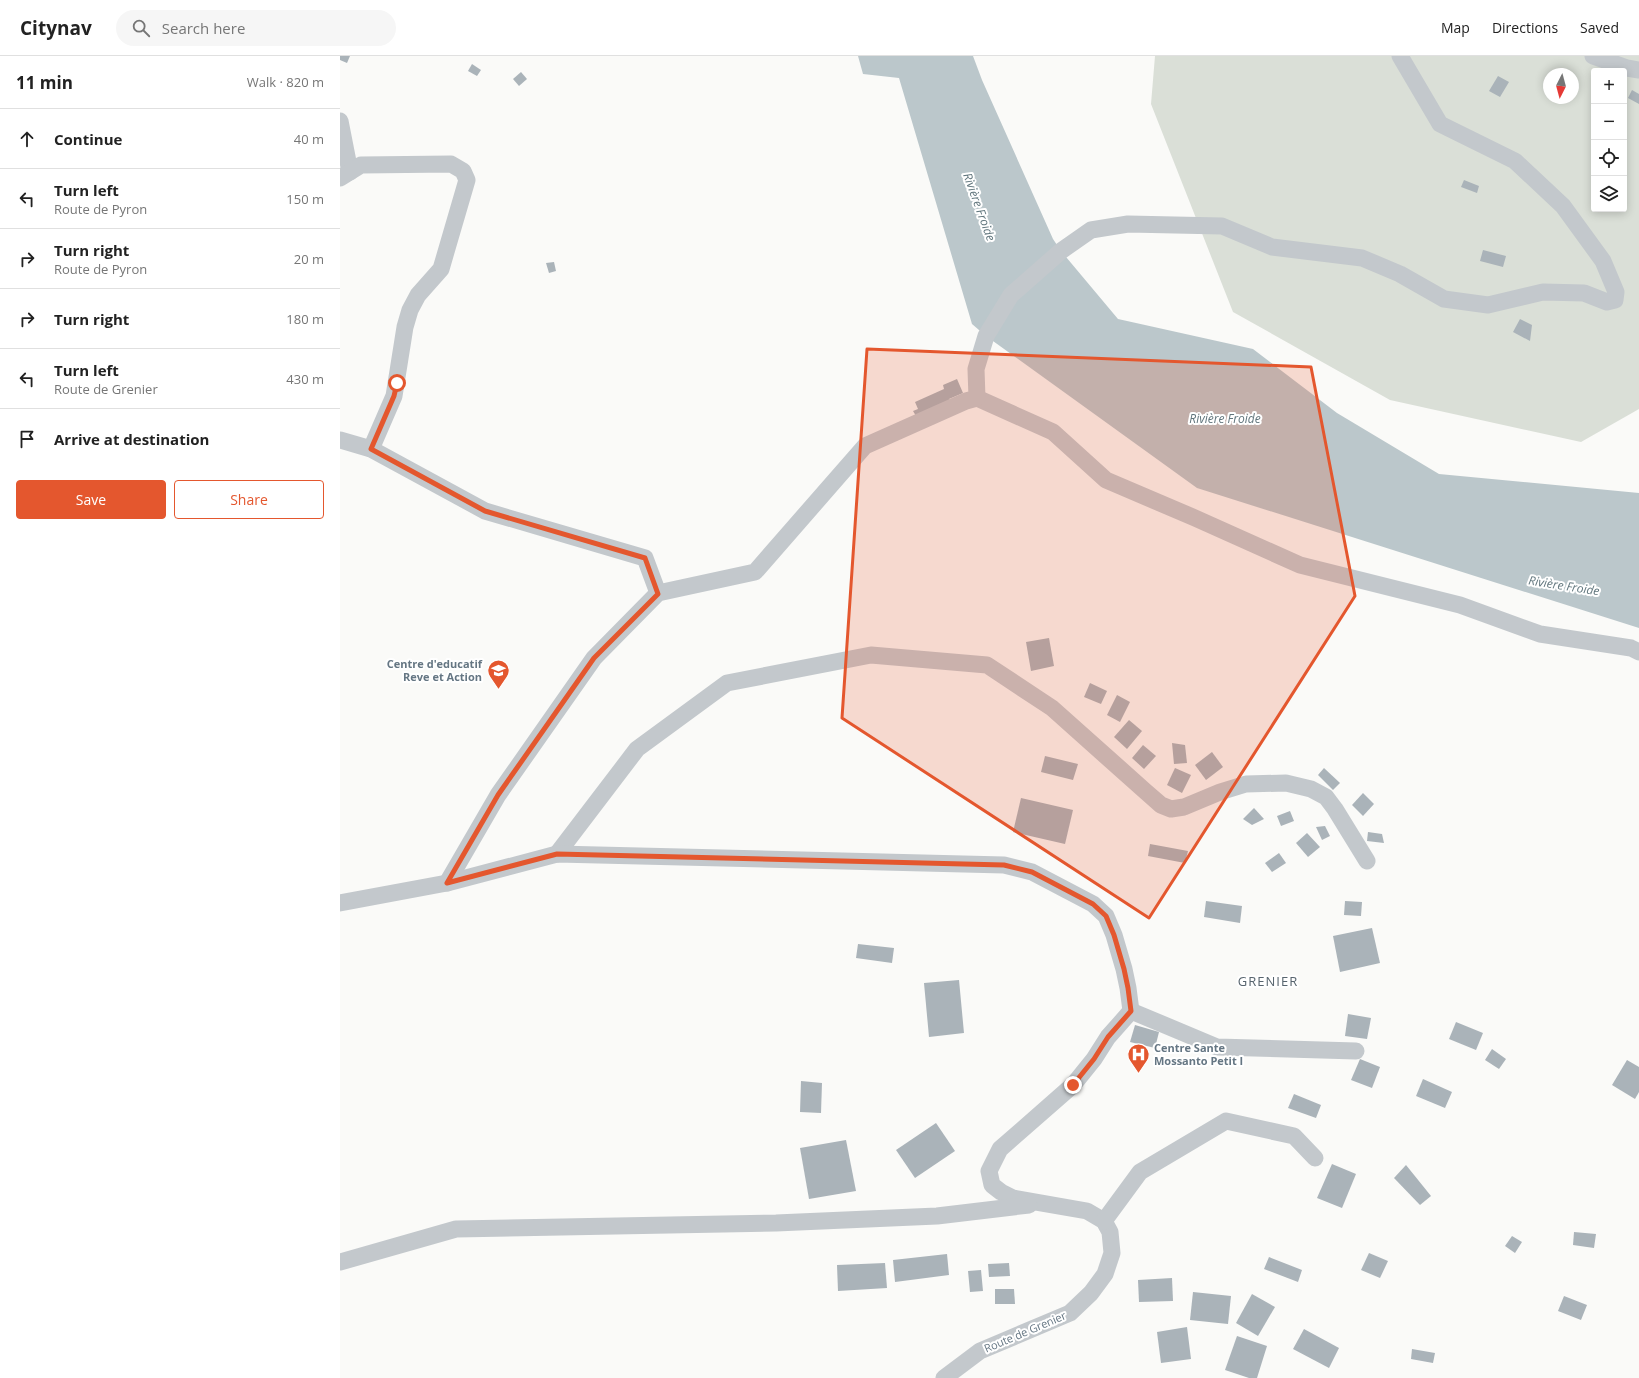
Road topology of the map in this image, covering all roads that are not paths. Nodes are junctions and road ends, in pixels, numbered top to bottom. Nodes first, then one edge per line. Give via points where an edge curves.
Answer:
1 (1400, 56) edge
2 (1593, 56) edge
3 (1639, 70) edge
4 (340, 121) edge
5 (345, 175) edge
6 (977, 398) junction
7 (340, 440) edge
8 (371, 449) junction
9 (658, 594) junction
10 (1639, 652) edge
11 (557, 854) junction
12 (1367, 861) dead end
13 (447, 883) junction
14 (340, 903) edge
15 (1131, 1011) junction
16 (1356, 1052) dead end
17 (1315, 1158) dead end
18 (1041, 1203) junction
19 (1104, 1221) junction
20 (340, 1262) edge
21 (944, 1378) edge

1 - 6 street via 1440,124 1515,161 1563,206 1603,261 1616,292 1615,300 1607,302 1584,293 1543,292 1488,305 1444,299 1400,274 1362,258 1272,247 1222,226 1128,224 1091,230 1061,251 1011,295 986,336 976,369
2 - 3 street
4 - 5 street
5 - 8 street via 361,165 451,164 463,171 467,180 441,269 418,295 410,310 394,396
6 - 9 street via 865,446 755,572
6 - 10 street via 1053,432 1106,480 1300,565 1460,605 1540,634 1631,648
7 - 8 street
8 - 9 street via 485,511 645,558
9 - 13 street via 594,658 498,795
11 - 12 street via 637,749 727,683 871,655 987,665 1052,708 1161,805 1171,809 1184,807 1246,784 1286,783 1311,789 1326,797
11 - 13 street
11 - 15 street via 1004,865 1032,872 1093,904 1106,916 1124,969
13 - 14 street
15 - 16 street via 1217,1047
15 - 18 street via 1108,1037 1073,1085 1000,1150 989,1171 992,1185 1001,1192 1013,1198
17 - 19 street via 1294,1136 1226,1121 1140,1172
18 - 19 street via 1087,1211
18 - 20 street via 937,1216 776,1223 456,1230
19 - 21 street, Route de Grenier via 1110,1232 1112,1253 1105,1274 1091,1293 1070,1313 980,1351

